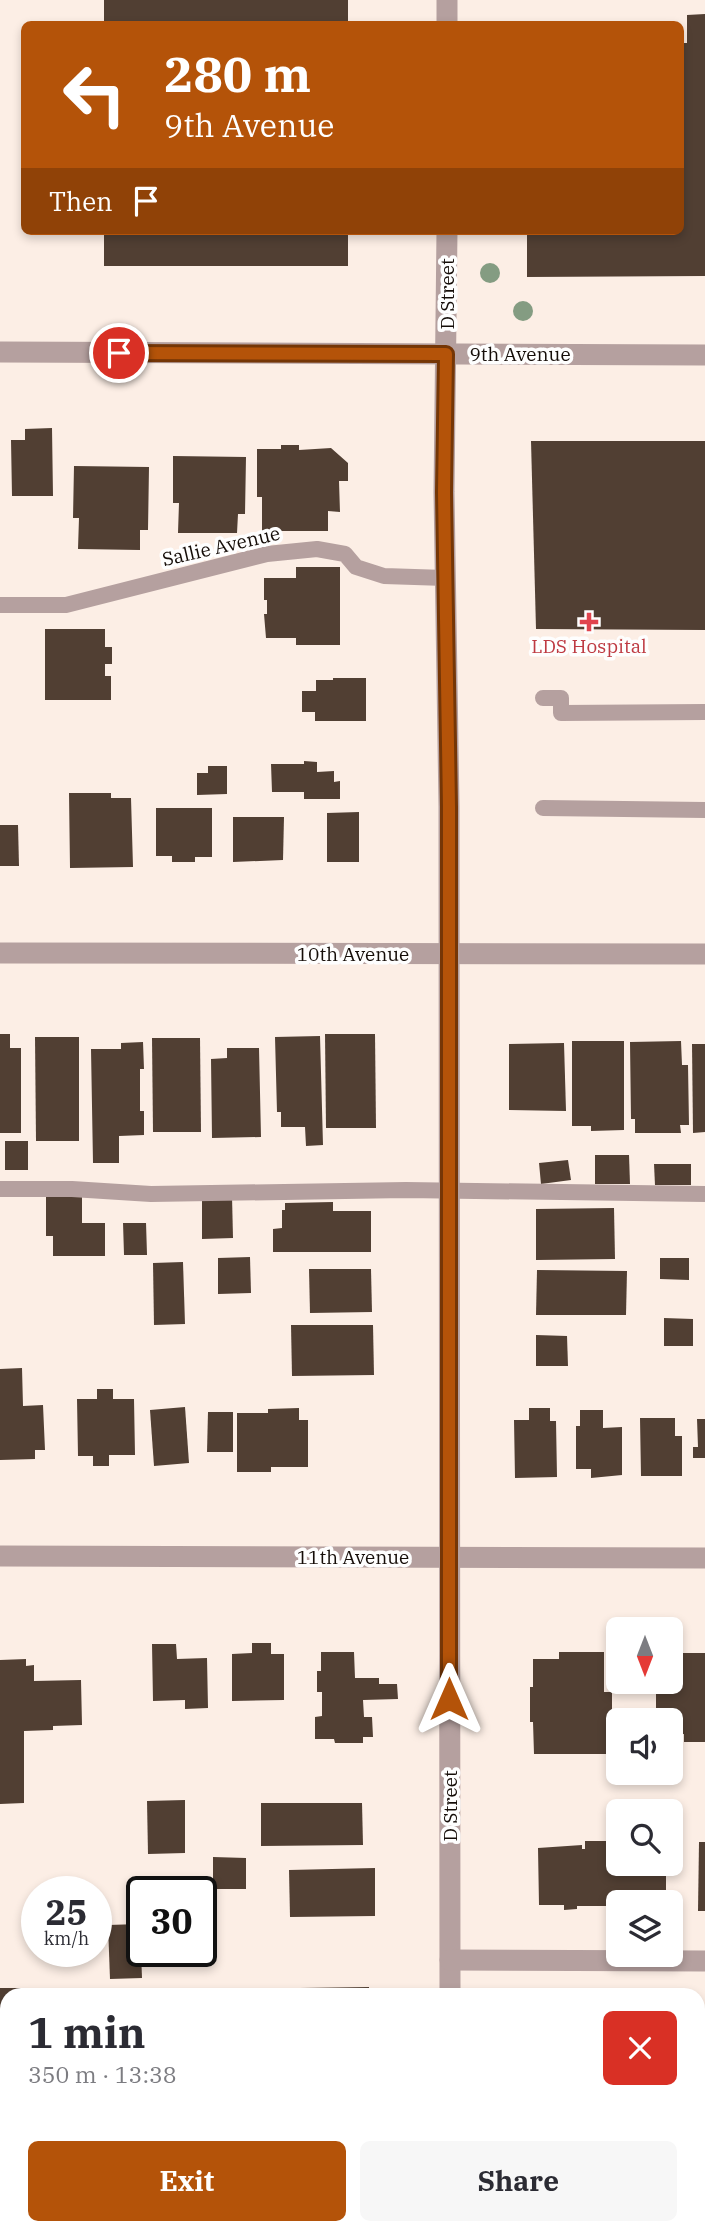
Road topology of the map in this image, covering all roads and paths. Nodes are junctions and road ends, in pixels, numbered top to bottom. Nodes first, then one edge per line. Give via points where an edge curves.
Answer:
1 (447, 0) edge
2 (447, 21) edge
3 (447, 235) edge
4 (0, 352) edge
5 (446, 354) junction
6 (705, 355) edge
7 (445, 578) junction
8 (0, 605) edge
9 (543, 698) dead end
10 (705, 712) edge
11 (543, 808) dead end
12 (705, 810) edge
13 (0, 953) edge
14 (449, 954) junction
15 (705, 954) edge
16 (0, 1189) edge
17 (449, 1191) junction
18 (705, 1194) edge
19 (0, 1556) edge
20 (449, 1557) junction
21 (705, 1558) edge
22 (450, 1960) junction
23 (705, 1961) edge
24 (450, 1988) edge

1 - 2 street
3 - 5 street, D Street
4 - 5 street, 9th Avenue
5 - 6 street, 9th Avenue
5 - 7 street, D Street
7 - 8 lane, Sallie Avenue via 384,576 356,567 345,554 317,549 267,554 65,605
7 - 14 street, D Street
9 - 10 lane via 561,698 561,713
11 - 12 lane
13 - 14 street, 10th Avenue
14 - 15 street, 10th Avenue
14 - 17 street, D Street
16 - 17 lane via 151,1194
17 - 18 lane
17 - 20 street, D Street
19 - 20 street, 11th Avenue
20 - 21 street, 11th Avenue
20 - 22 street, D Street
22 - 23 street
22 - 24 street, D Street

